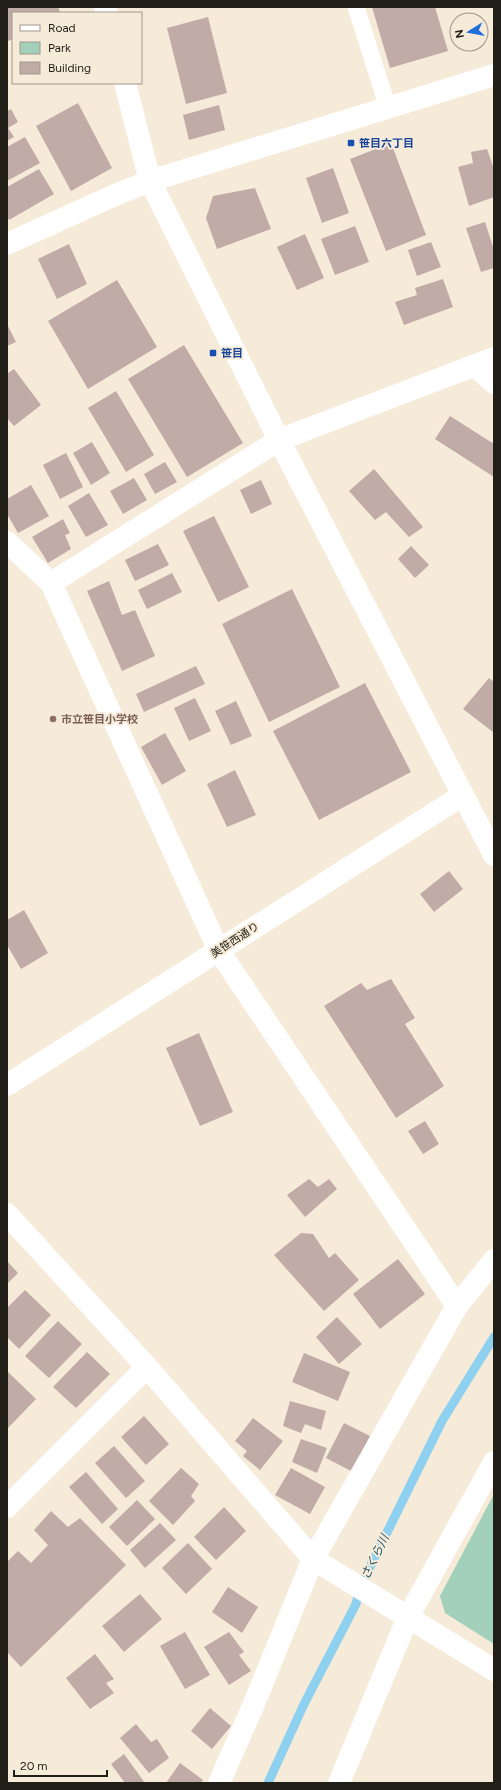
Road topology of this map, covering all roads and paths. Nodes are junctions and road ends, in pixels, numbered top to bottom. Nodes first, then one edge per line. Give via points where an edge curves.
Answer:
1 (356, 7) edge
2 (494, 75) edge
3 (125, 84) edge
4 (388, 108) junction
5 (150, 181) junction
6 (7, 244) edge
7 (484, 362) edge
8 (494, 384) edge
9 (279, 440) junction
10 (7, 542) edge
11 (51, 583) junction
12 (463, 794) junction
13 (494, 855) edge
14 (219, 951) junction
15 (7, 1085) edge
16 (7, 1214) edge
17 (494, 1260) edge
18 (457, 1306) junction
19 (147, 1367) junction
20 (494, 1462) edge
21 (7, 1507) edge
22 (321, 1563) junction
23 (408, 1617) junction
24 (494, 1670) edge
25 (218, 1783) edge
26 (340, 1783) edge

1 - 4 lane
2 - 4 street
3 - 5 street
4 - 5 street
5 - 6 street
5 - 9 street
7 - 8 street
7 - 9 street
9 - 11 street
9 - 12 street
10 - 11 street
11 - 14 street
12 - 13 street
12 - 14 street, 美笹西通り
14 - 15 street, 美笹西通り
14 - 18 street
16 - 19 street
17 - 18 street
18 - 22 street
19 - 21 street
19 - 22 street
20 - 23 street
22 - 23 street
22 - 25 street
23 - 24 street
23 - 26 street

